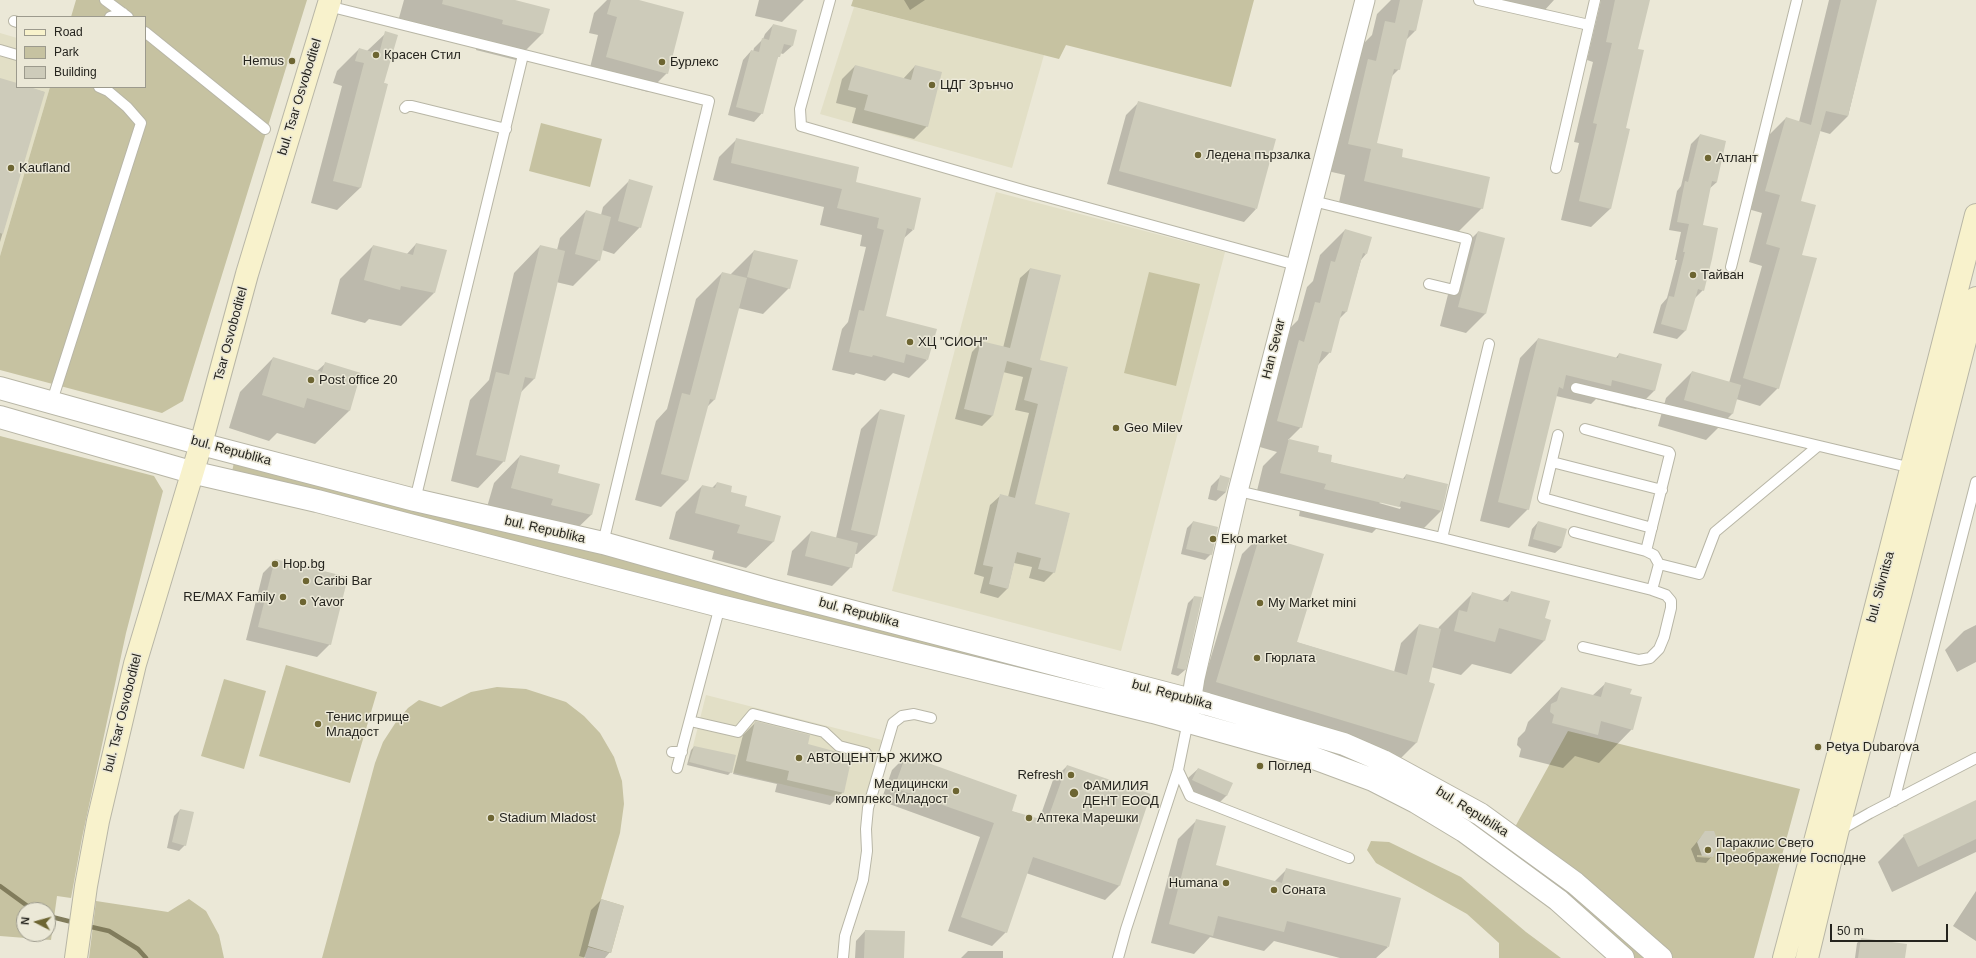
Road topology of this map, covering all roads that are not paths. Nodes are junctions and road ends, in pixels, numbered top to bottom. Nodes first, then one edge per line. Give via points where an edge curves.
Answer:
1 (105, 0) edge
2 (830, 0) edge
3 (1364, 0) edge
4 (1479, 0) edge
5 (1595, 0) edge
6 (1797, 0) edge
7 (329, 3) edge
8 (125, 15) edge
9 (1589, 26) junction
10 (146, 33) edge
11 (0, 50) edge
12 (16, 55) edge
13 (523, 55) junction
14 (101, 88) edge
15 (405, 108) dead end
16 (265, 129) dead end
17 (506, 129) junction
18 (1556, 168) dead end
19 (1313, 201) junction
20 (1976, 215) edge
21 (1296, 265) junction
22 (1731, 267) dead end
23 (1429, 284) dead end
24 (1976, 298) edge
25 (1489, 344) dead end
26 (0, 388) edge
27 (1576, 388) dead end
28 (52, 401) junction
29 (0, 417) edge
30 (1585, 428) dead end
31 (1558, 435) dead end
32 (200, 444) junction
33 (1818, 446) junction
34 (1552, 462) junction
35 (1912, 468) junction
36 (191, 472) junction
37 (1976, 482) edge
38 (1662, 490) junction
39 (1238, 491) junction
40 (415, 500) junction
41 (1652, 528) junction
42 (1574, 532) dead end
43 (1442, 538) junction
44 (603, 544) junction
45 (1646, 551) junction
46 (1659, 564) junction
47 (1652, 590) junction
48 (720, 606) junction
49 (1583, 647) dead end
50 (1190, 711) junction
51 (931, 718) dead end
52 (690, 721) junction
53 (672, 752) dead end
54 (682, 752) junction
55 (866, 753) dead end
56 (1976, 758) edge
57 (677, 768) dead end
58 (1178, 770) junction
59 (1894, 801) junction
60 (1836, 832) junction
61 (1349, 858) dead end
62 (76, 951) edge
63 (843, 958) edge
64 (1118, 958) edge
65 (1623, 958) edge
66 (1661, 958) edge
67 (1784, 958) edge
68 (1807, 958) edge

1 - 8 lane
2 - 21 lane via 800,109 801,126
3 - 19 street, Han Sevar
4 - 9 lane
5 - 9 lane
6 - 22 lane
7 - 13 lane
7 - 32 main road, Tsar Osvoboditel via 247,274
9 - 18 lane
10 - 16 lane
11 - 12 lane
13 - 17 lane
13 - 44 lane via 709,101
14 - 28 lane via 127,107 141,123
15 - 17 lane via 412,106
17 - 40 lane
19 - 21 street, Han Sevar
19 - 23 lane via 1467,239 1454,290
20 - 35 main road, bul. Slivnitsa
21 - 39 street, Han Sevar
24 - 60 main road, bul. Slivnitsa via 1901,592
25 - 43 lane
26 - 28 street, bul. Republika
27 - 33 lane
28 - 32 street, bul. Republika
29 - 36 street, bul. Republika
30 - 38 lane via 1668,452 1671,457
31 - 34 lane
32 - 36 main road, Tsar Osvoboditel
32 - 40 street, bul. Republika
33 - 35 lane
33 - 46 lane via 1715,532 1699,574
34 - 38 lane
34 - 41 lane via 1543,498
35 - 67 main road, bul. Slivnitsa
36 - 48 street, bul. Republika via 317,501
36 - 62 main road, bul. Tsar Osvoboditel via 135,664 98,821
37 - 59 lane
38 - 41 lane
39 - 43 lane
39 - 50 street, Han Sevar via 1195,678
40 - 44 street, bul. Republika
41 - 45 lane
42 - 45 lane
43 - 47 lane
44 - 50 street, bul. Republika
45 - 46 lane via 1654,555
46 - 47 lane
47 - 49 lane via 1666,595 1671,601 1671,608 1659,649 1650,658 1639,660
48 - 50 street, bul. Republika
48 - 52 lane
50 - 58 lane
50 - 65 street, bul. Republika via 1373,780 1416,802 1464,831 1558,900
50 - 66 street, bul. Republika via 1305,731 1383,761 1431,786 1480,814 1575,883
51 - 63 lane via 914,714 902,716 893,723 868,808 863,880 845,936
52 - 54 lane
52 - 55 lane via 738,732 753,714 824,732 839,746
53 - 54 lane
54 - 57 lane
56 - 59 lane
58 - 61 lane via 1190,796
58 - 64 lane
59 - 60 lane
60 - 68 main road, bul. Slivnitsa

